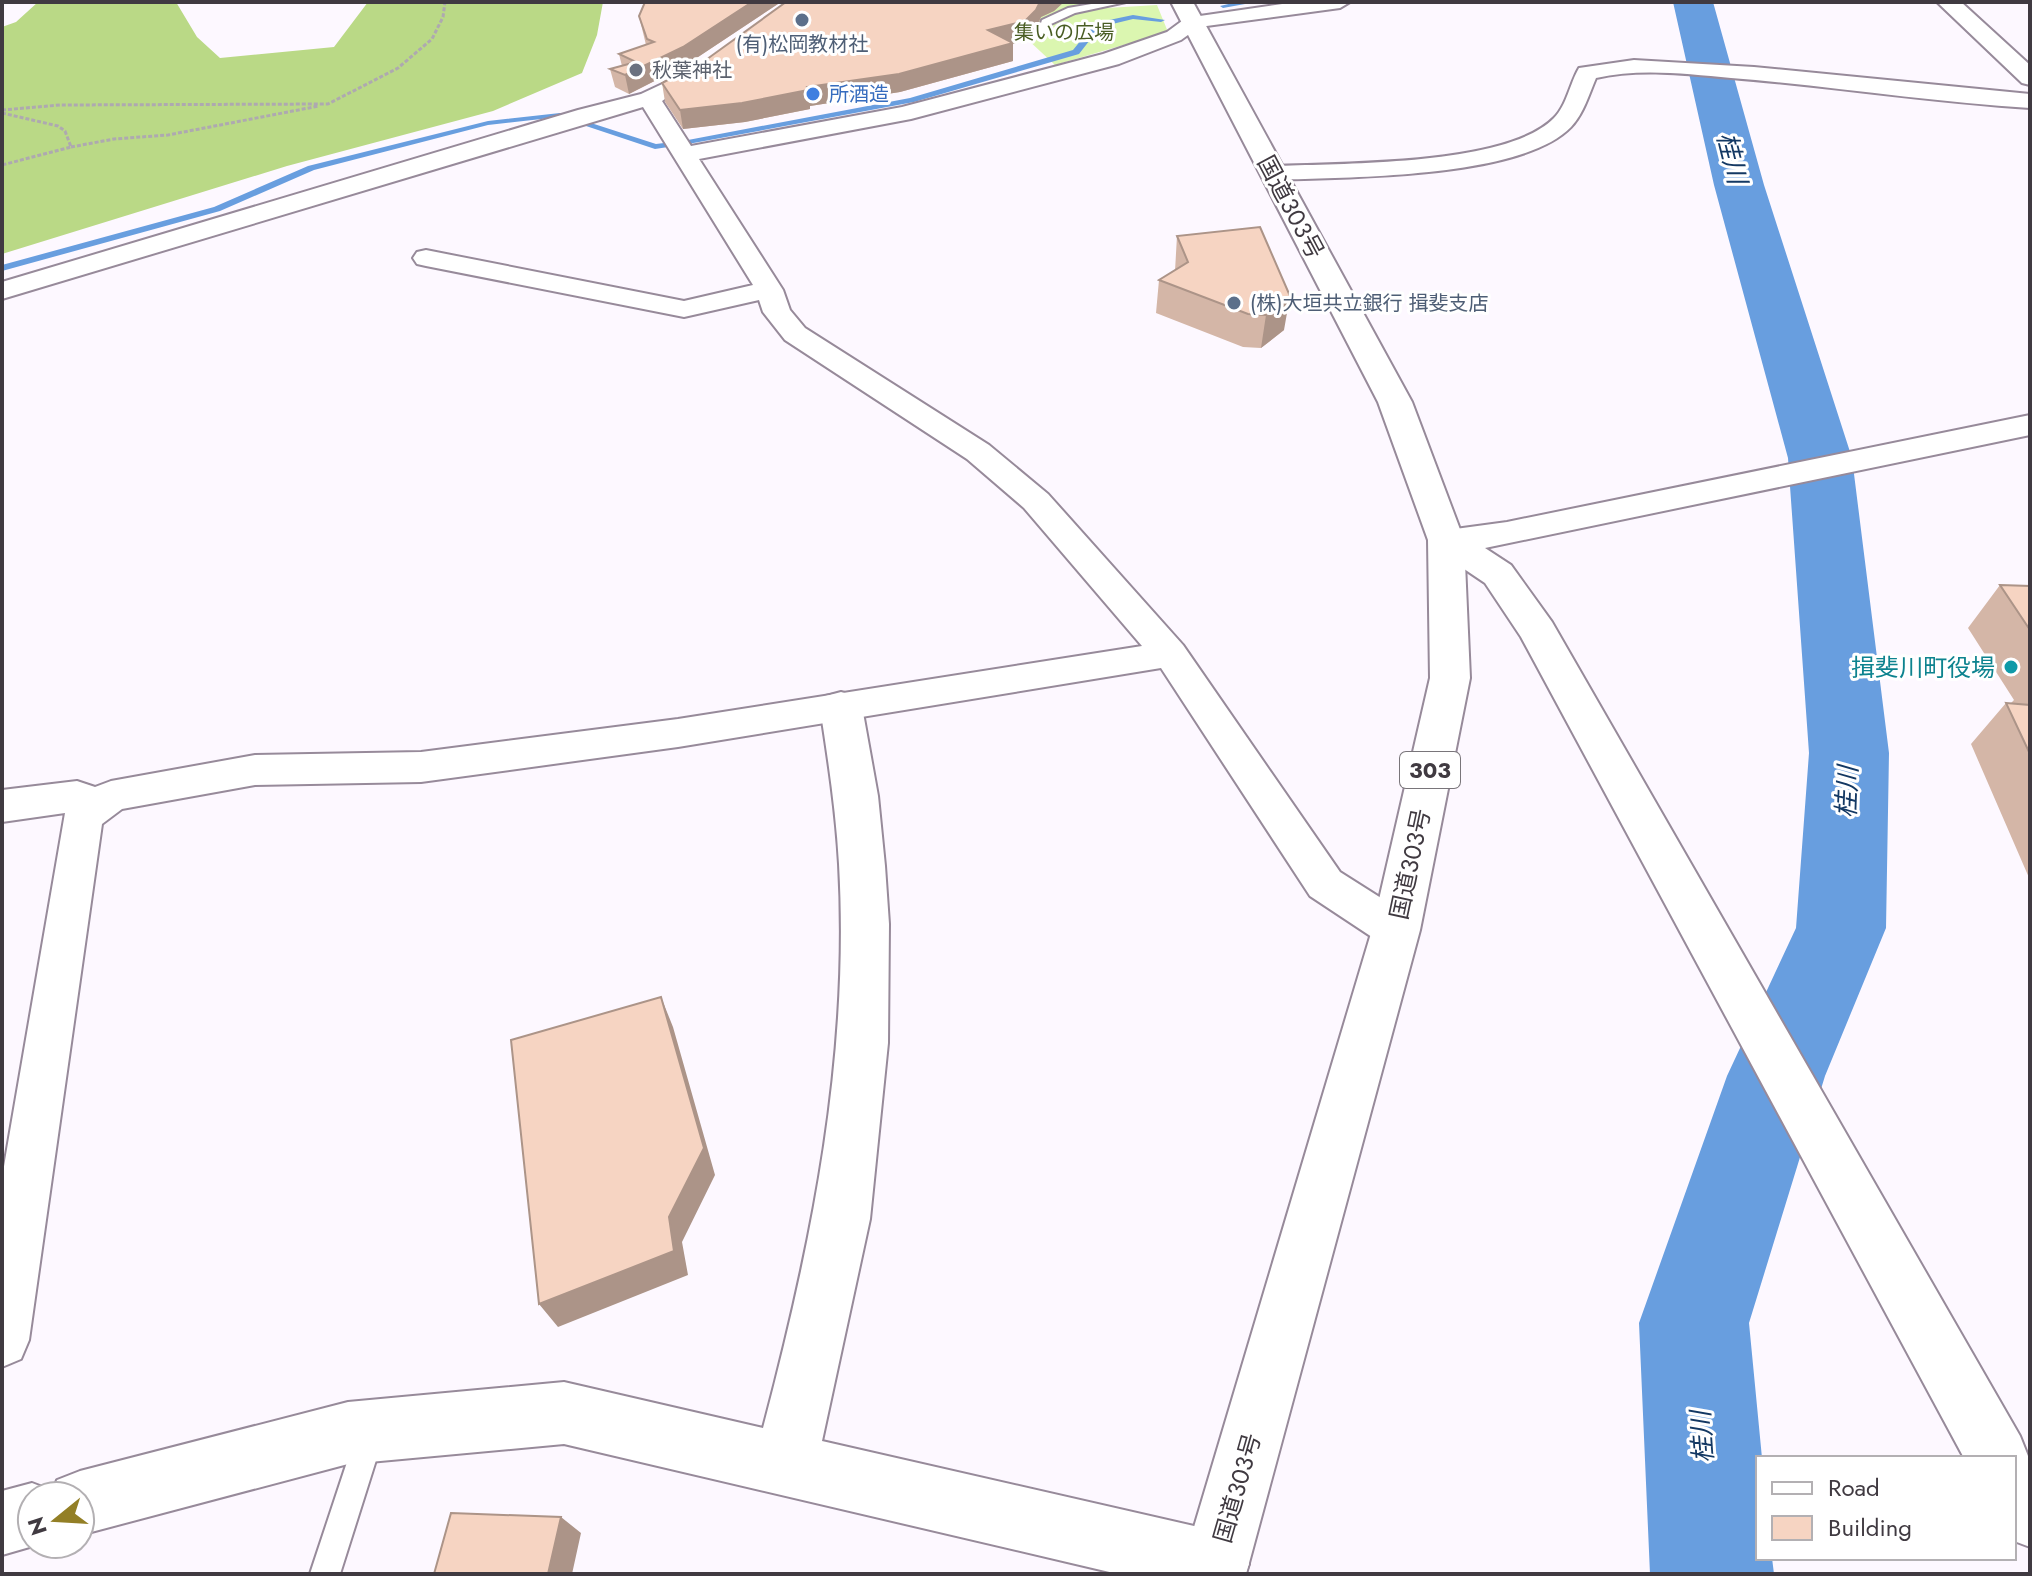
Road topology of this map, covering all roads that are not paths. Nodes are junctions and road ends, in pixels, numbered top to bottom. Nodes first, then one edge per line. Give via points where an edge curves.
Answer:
1 (1087, 2) edge
2 (1121, 2) edge
3 (1340, 2) edge
4 (1948, 2) edge
5 (1103, 4) junction
6 (1187, 12) edge
7 (1043, 32) dead end
8 (696, 73) edge
9 (2030, 78) edge
10 (649, 99) junction
11 (2030, 101) edge
12 (679, 148) junction
13 (1274, 173) junction
14 (426, 258) dead end
15 (769, 290) junction
16 (2, 291) edge
17 (2030, 425) edge
18 (1446, 540) junction
19 (1170, 654) junction
20 (841, 707) junction
21 (96, 805) junction
22 (2, 806) edge
23 (1396, 930) junction
24 (2, 1340) edge
25 (372, 1431) junction
26 (1997, 1456) edge
27 (785, 1464) junction
28 (2016, 1490) edge
29 (96, 1499) edge
30 (2030, 1515) edge
31 (1215, 1569) edge
32 (325, 1574) edge

1 - 5 lane
2 - 5 lane
3 - 6 street
4 - 9 main road
5 - 7 lane via 1046,22
6 - 12 street via 1174,36 1111,59 903,114
6 - 13 main road, 国道303号 / 303
8 - 10 street
10 - 12 street
10 - 16 street
11 - 13 street via 1748,72 1612,66 1587,73 1562,123 1513,150 1449,161
12 - 15 street
13 - 18 main road, 国道303号 / 303 via 1395,402
14 - 15 street via 684,309
15 - 19 street via 777,312 795,334 978,452 1036,501
17 - 18 main road via 1507,534
18 - 23 main road, 国道303号 / 303 via 1450,678
18 - 26 main road via 1498,574 1538,632
19 - 20 street
19 - 23 street via 1325,884
20 - 21 street via 421,767 255,770 111,796
20 - 27 main road via 862,885 860,1056 832,1274
21 - 22 street via 77,796
21 - 24 street via 83,817
23 - 31 main road, 国道303号 / 303
25 - 27 main road via 564,1413
25 - 29 main road
25 - 32 lane
27 - 31 main road
28 - 30 main road

